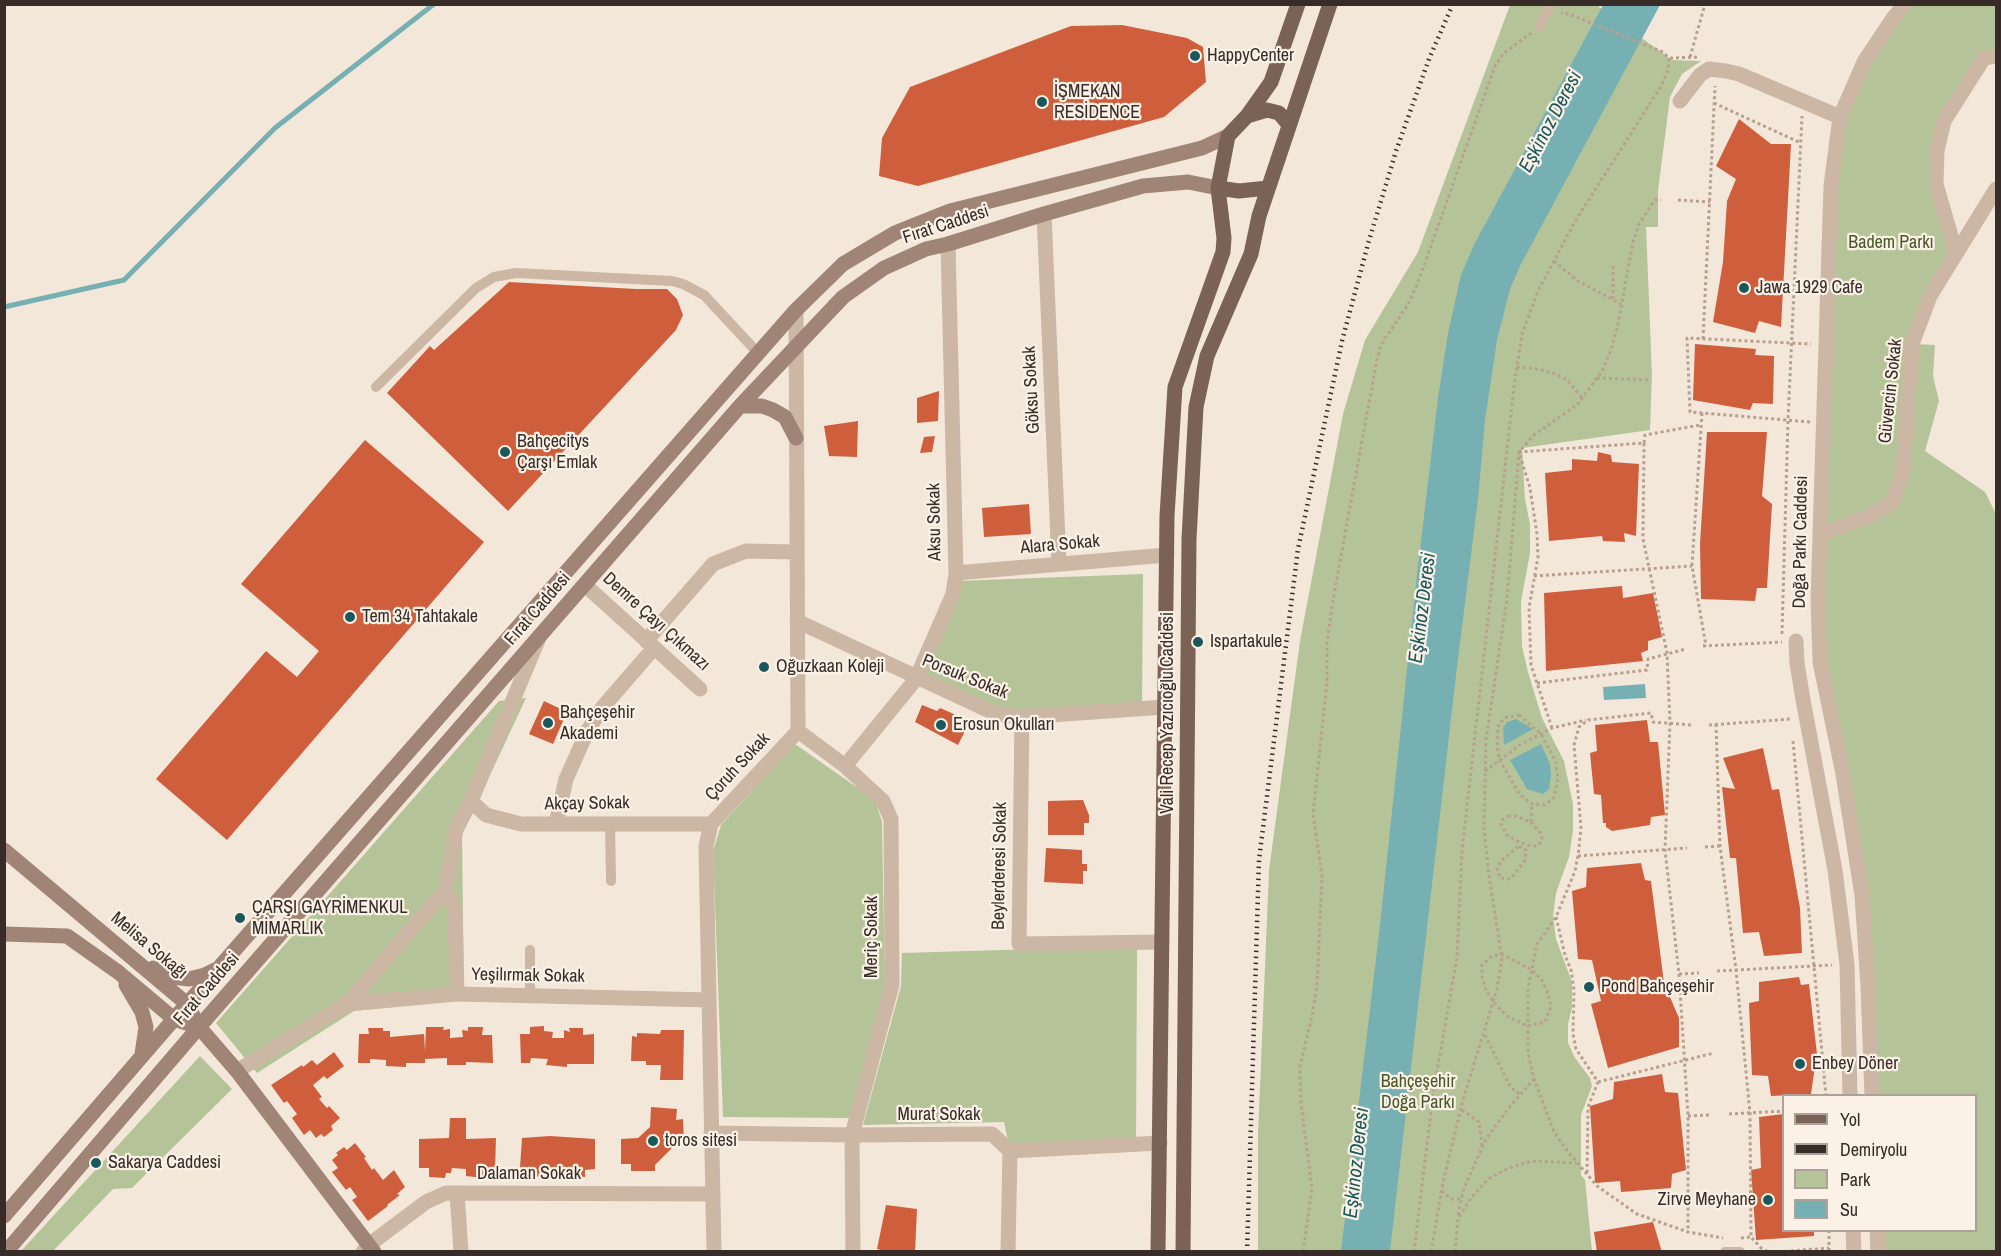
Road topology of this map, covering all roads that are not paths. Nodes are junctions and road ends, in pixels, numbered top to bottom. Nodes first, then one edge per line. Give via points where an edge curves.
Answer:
1 (1298, 4) edge
2 (1330, 4) edge
3 (1550, 4) edge
4 (1905, 4) edge
5 (1540, 27) road end
6 (1996, 56) edge
7 (1680, 100) dead end
8 (1247, 116) junction
9 (1840, 117) junction
10 (1289, 126) junction
11 (1228, 136) junction
12 (1218, 188) junction
13 (1268, 188) junction
14 (1996, 189) edge
15 (1044, 214) junction
16 (948, 244) junction
17 (1956, 253) junction
18 (795, 310) junction
19 (796, 348) junction
20 (758, 353) junction
21 (376, 387) dead end
22 (741, 406) junction
23 (796, 438) junction
24 (1820, 534) junction
25 (797, 552) junction
26 (1167, 555) junction
27 (1059, 564) junction
28 (956, 573) junction
29 (585, 585) junction
30 (797, 621) junction
31 (538, 640) junction
32 (1789, 641) road end
33 (650, 645) junction
34 (916, 679) junction
35 (700, 689) dead end
36 (1165, 707) junction
37 (1022, 717) junction
38 (798, 731) junction
39 (845, 766) junction
40 (471, 801) junction
41 (610, 823) junction
42 (556, 824) junction
43 (711, 824) junction
44 (4, 850) edge
45 (610, 881) dead end
46 (446, 889) junction
47 (4, 934) edge
48 (1162, 942) junction
49 (530, 950) dead end
50 (131, 956) junction
51 (218, 968) junction
52 (118, 972) junction
53 (458, 994) junction
54 (530, 996) junction
55 (709, 1000) junction
56 (187, 1004) junction
57 (347, 1004) junction
58 (174, 1019) junction
59 (199, 1027) junction
60 (142, 1056) junction
61 (237, 1071) junction
62 (1850, 1094) edge
63 (1872, 1094) edge
64 (711, 1133) junction
65 (852, 1135) junction
66 (1160, 1143) junction
67 (1010, 1151) junction
68 (457, 1193) junction
69 (713, 1194) junction
70 (4, 1216) edge
71 (1853, 1232) edge
72 (1877, 1232) edge
73 (369, 1249) edge
74 (6, 1251) edge
75 (460, 1251) edge
76 (714, 1251) edge
77 (853, 1251) edge
78 (1008, 1251) edge
79 (1158, 1251) edge
80 (1183, 1251) edge
81 (1725, 1251) edge
82 (1740, 1251) edge
83 (1854, 1251) edge
84 (1878, 1251) edge

1 - 8 main road via 1270,82
2 - 10 main road
3 - 5 lane
4 - 9 street, Doğa Parkı Caddesi via 1864,62
6 - 17 street via 1984,58 1944,121 1937,151 1936,184
7 - 9 street via 1709,69 1739,74
8 - 10 main road via 1267,110 1279,113
8 - 11 main road
9 - 24 street, Doğa Parkı Caddesi via 1831,186
10 - 13 main road, Vali Recep Yazıcıoğlu Caddesi
11 - 12 main road, Vali Recep Yazıcıoğlu Caddesi
11 - 18 main road, Fırat Caddesi via 1203,148 950,211 895,233 843,264
12 - 13 main road
12 - 15 main road, Fırat Caddesi via 1188,182 1143,186
12 - 26 main road, Vali Recep Yazıcıoğlu Caddesi via 1223,252 1175,387
13 - 80 main road, Vali Recep Yazıcıoğlu Caddesi via 1251,254 1207,356 1196,407 1189,539
14 - 17 street, Güvercin Sokak
15 - 16 main road, Fırat Caddesi
15 - 27 street, Göksu Sokak
16 - 19 main road, Fırat Caddesi via 926,249 884,268 843,297
16 - 28 street, Aksu Sokak
17 - 24 street, Güvercin Sokak via 1930,296 1912,344 1903,471 1892,503 1865,518
18 - 19 street, Çoruh Sokak
18 - 20 main road, Fırat Caddesi
19 - 22 main road, Fırat Caddesi
19 - 23 street, Çoruh Sokak
20 - 21 lane via 704,295 672,280 516,273 494,277 476,288
20 - 51 main road, Fırat Caddesi
22 - 23 main road via 773,410 785,417
22 - 29 main road, Fırat Caddesi
23 - 25 street, Çoruh Sokak
24 - 63 street, Doğa Parkı Caddesi via 1820,662 1862,895
25 - 30 street, Çoruh Sokak
25 - 33 street via 746,551 713,564
26 - 27 street, Alara Sokak
26 - 36 main road, Vali Recep Yazıcıoğlu Caddesi
27 - 28 street, Alara Sokak
28 - 34 street, Aksu Sokak via 953,594
29 - 31 main road, Fırat Caddesi
29 - 33 street, Demre Çayı Çıkmazı
30 - 34 street, Porsuk Sokak
30 - 38 street, Çoruh Sokak
31 - 40 street
31 - 59 main road, Fırat Caddesi
32 - 62 street via 1797,663 1835,870 1847,964
33 - 35 street, Demre Çayı Çıkmazı
33 - 42 street via 588,730 567,778
34 - 37 street, Porsuk Sokak via 996,714
34 - 39 street, Aksu Sokak
36 - 37 street, Porsuk Sokak
36 - 48 main road, Vali Recep Yazıcıoğlu Caddesi
37 - 48 street, Beylerderesi Sokak via 1019,944
38 - 39 street, Meriç Sokak
38 - 43 street, Çoruh Sokak
39 - 65 street, Meriç Sokak via 883,801 891,819 892,985
40 - 42 street, Akçay Sokak via 486,815 521,824
40 - 46 street via 456,829
41 - 42 street, Akçay Sokak
41 - 43 street, Akçay Sokak
41 - 45 lane
43 - 55 street, Çoruh Sokak via 706,846
44 - 50 main road, Melisa Sokağı
46 - 53 street via 455,910
46 - 57 street
47 - 52 main road via 67,936
48 - 66 main road, Vali Recep Yazıcıoğlu Caddesi
49 - 54 lane
50 - 51 main road, Fırat Caddesi via 181,978 197,977
50 - 56 main road, Melisa Sokağı
51 - 56 main road, Fırat Caddesi
52 - 58 main road
52 - 60 main road via 142,1012 146,1027
53 - 54 street, Yeşilırmak Sokak
53 - 57 street, Yeşilırmak Sokak
54 - 55 street, Yeşilırmak Sokak
55 - 64 street, Çoruh Sokak
56 - 58 main road, Fırat Caddesi
56 - 59 main road, Melisa Sokağı
57 - 61 street
58 - 59 main road
58 - 60 main road, Fırat Caddesi
59 - 61 main road
59 - 74 main road, Fırat Caddesi
60 - 70 main road, Fırat Caddesi
61 - 73 main road
64 - 65 street, Murat Sokak
64 - 69 street, Çoruh Sokak
65 - 67 street, Murat Sokak via 992,1134
65 - 77 street, Meriç Sokak
66 - 67 street
66 - 79 main road, Vali Recep Yazıcıoğlu Caddesi
67 - 78 street
68 - 69 street, Dalaman Sokak
68 - 73 street, Dalaman Sokak via 446,1193 426,1202
68 - 75 street
69 - 76 street, Çoruh Sokak
71 - 83 street
72 - 84 street
81 - 82 lane

